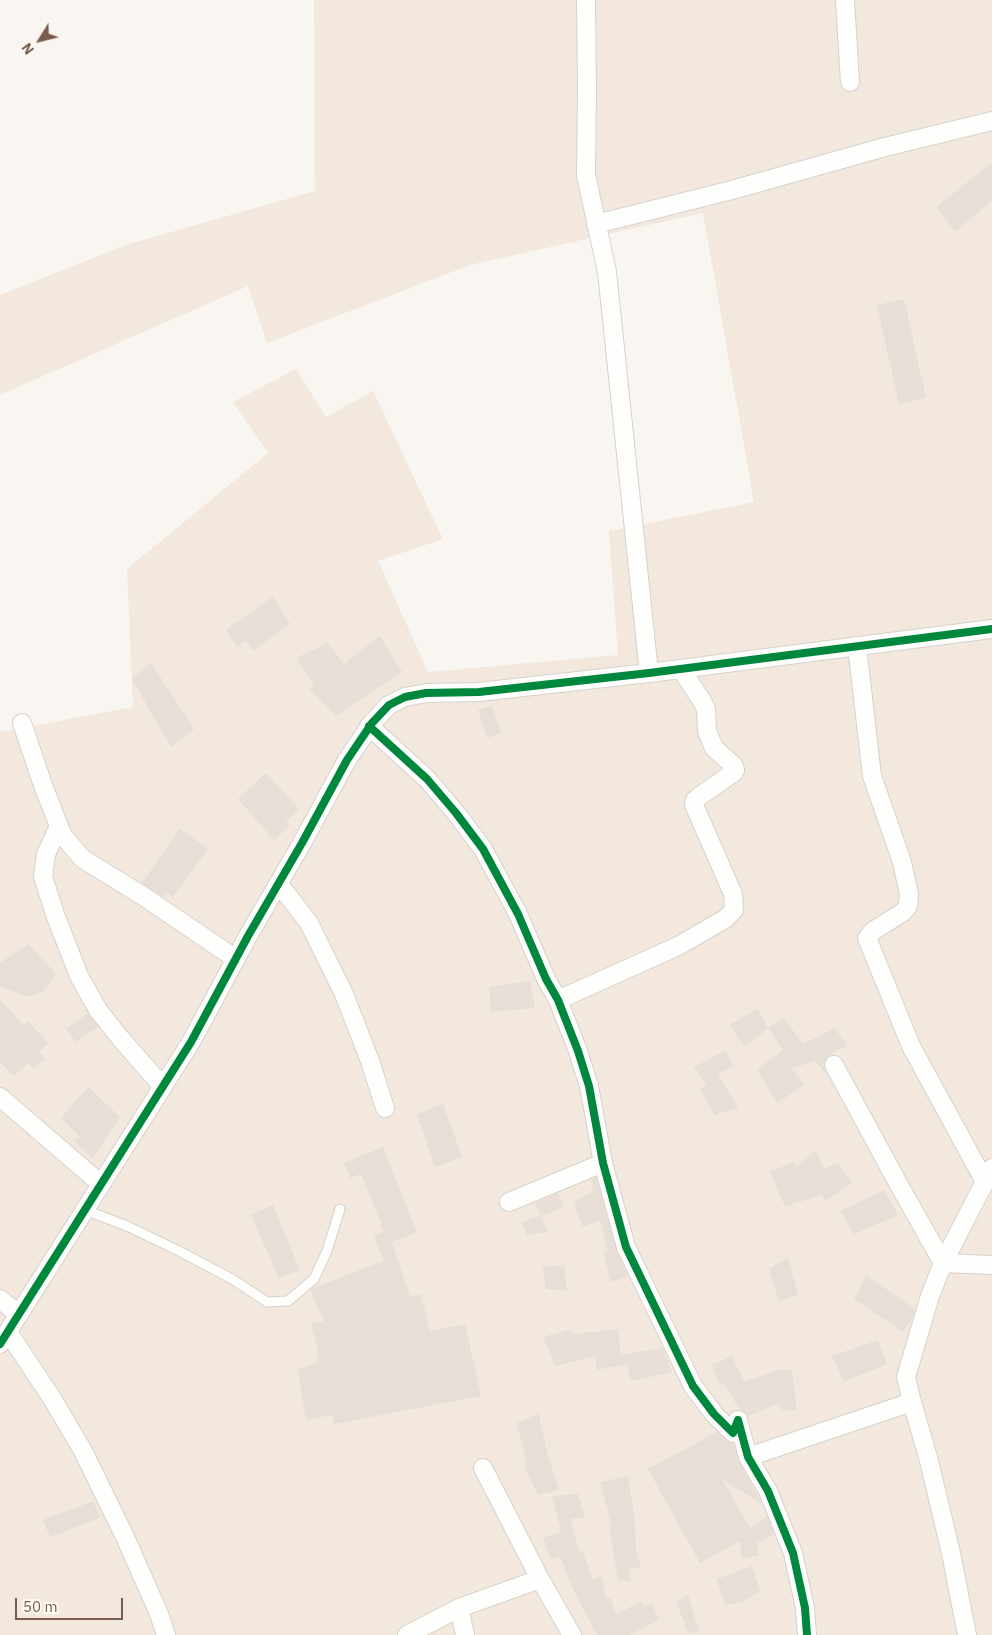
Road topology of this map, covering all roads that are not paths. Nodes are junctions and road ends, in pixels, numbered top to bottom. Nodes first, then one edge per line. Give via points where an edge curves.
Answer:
1 (586, 0) edge
2 (845, 0) edge
3 (850, 82) dead end
4 (992, 121) edge
5 (596, 224) junction
6 (992, 629) edge
7 (857, 646) junction
8 (681, 669) junction
9 (649, 673) junction
10 (22, 723) dead end
11 (369, 726) junction
12 (59, 826) junction
13 (279, 884) junction
14 (236, 959) junction
15 (558, 1000) junction
16 (834, 1065) dead end
17 (163, 1087) junction
18 (0, 1097) edge
19 (385, 1108) dead end
20 (604, 1163) junction
21 (988, 1175) edge
22 (101, 1184) junction
23 (509, 1202) dead end
24 (340, 1209) dead end
25 (85, 1210) junction
26 (944, 1262) junction
27 (992, 1266) edge
28 (0, 1299) edge
29 (19, 1315) junction
30 (4, 1338) edge
31 (912, 1402) junction
32 (748, 1457) junction
33 (483, 1468) dead end
34 (540, 1578) junction
35 (460, 1608) junction
36 (166, 1635) edge
37 (407, 1635) edge
38 (466, 1635) edge
39 (572, 1635) edge
40 (807, 1635) edge
41 (967, 1635) edge

1 - 5 street via 586,174
2 - 3 street
4 - 5 street
5 - 9 street via 607,272
6 - 7 street
7 - 8 street
7 - 21 street via 872,776 900,854 910,894 904,912 867,938 911,1046
8 - 9 street
8 - 15 street via 706,709 707,730 714,748 734,766 733,773 695,800 694,805 733,894 734,910 725,919 678,946
9 - 11 street via 479,692 426,693 405,697 389,705
10 - 12 street
11 - 13 street
11 - 15 street via 427,779 483,849
12 - 14 street via 63,836 84,859
12 - 17 street via 46,854 43,877 56,917 98,1010
13 - 14 street
13 - 19 street via 309,923 344,994
14 - 17 street
15 - 20 street via 589,1086
16 - 26 street
17 - 22 street
18 - 22 street
20 - 23 street
20 - 32 street via 626,1247 675,1351 693,1386 733,1433 738,1420
21 - 26 street
22 - 25 street
24 - 25 lane via 314,1279 288,1301 267,1302 179,1251
25 - 29 street
26 - 27 street
26 - 31 street via 930,1296 906,1377
28 - 29 street
29 - 30 street
30 - 36 street via 53,1400 83,1450 126,1539
31 - 32 street
31 - 41 street via 944,1524
32 - 40 street via 768,1491 793,1553 805,1608
33 - 34 street
34 - 35 street
34 - 39 street
35 - 37 street
35 - 38 street

